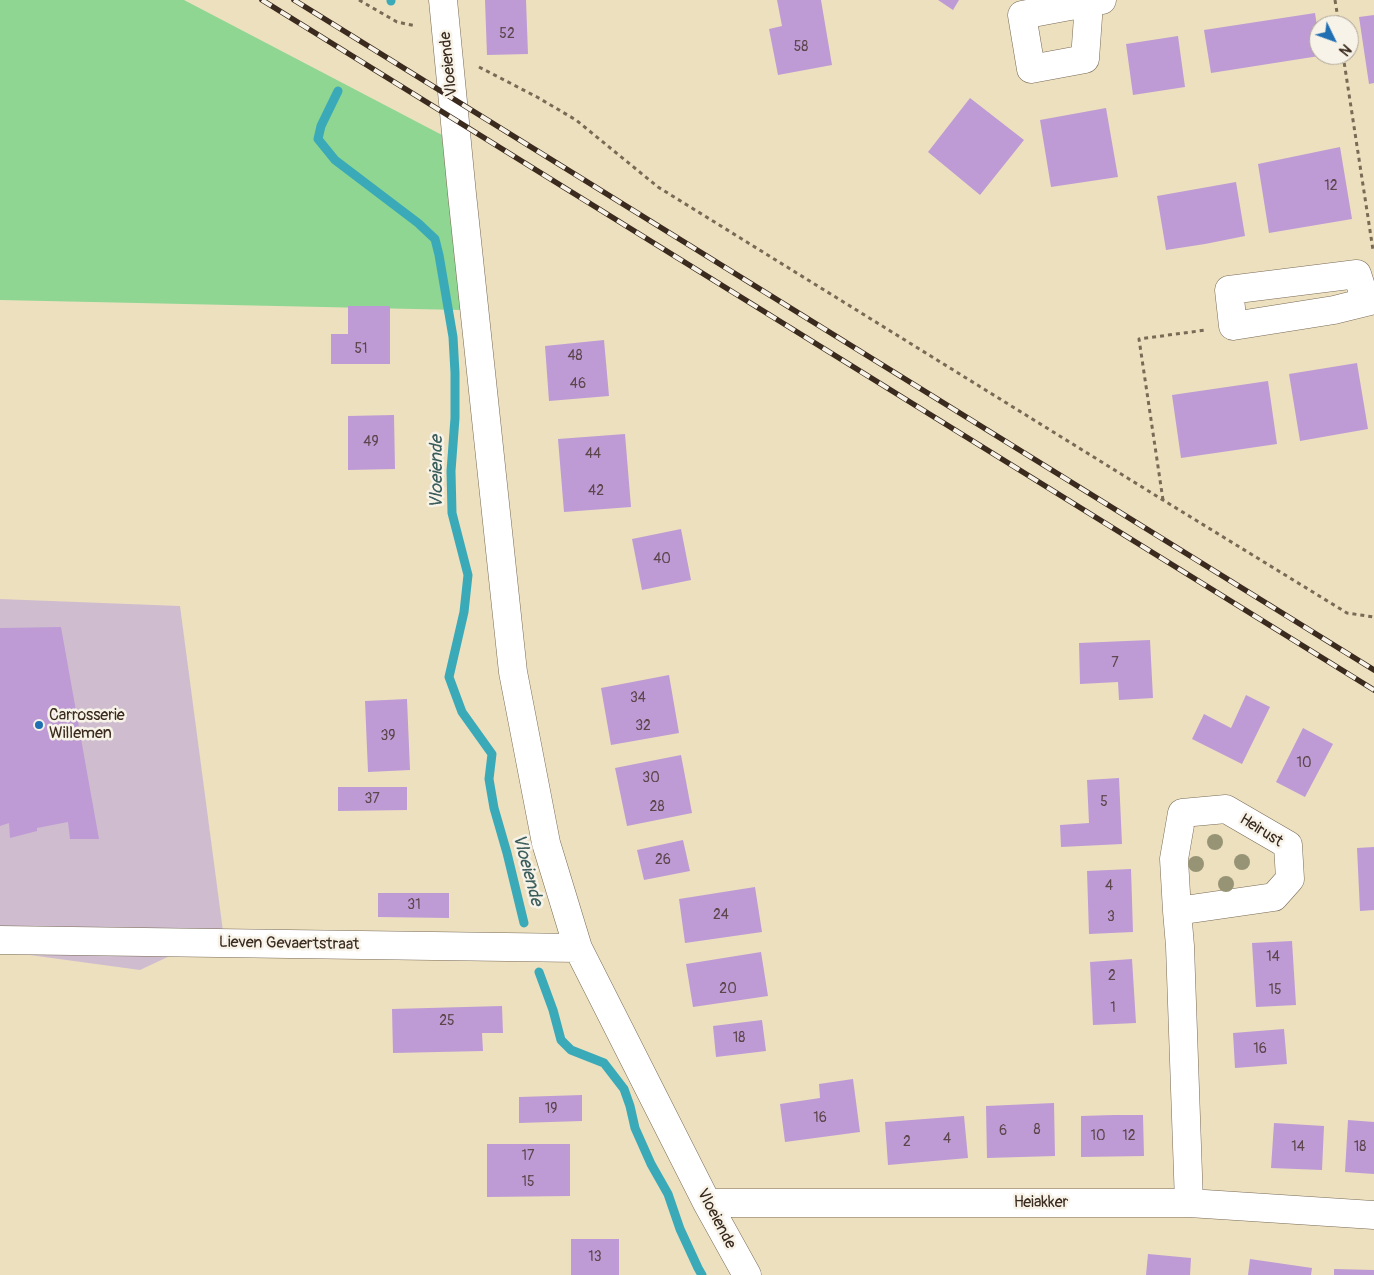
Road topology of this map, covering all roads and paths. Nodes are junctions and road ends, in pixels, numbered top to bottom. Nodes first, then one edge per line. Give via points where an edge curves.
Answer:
1 (359, 0) edge
2 (443, 0) edge
3 (1335, 0) edge
4 (1337, 15) edge
5 (448, 48) junction
6 (1345, 65) edge
7 (1374, 254) edge
8 (1370, 301) edge
9 (1233, 326) junction
10 (1163, 500) junction
11 (1374, 617) edge
12 (1178, 911) junction
13 (0, 940) edge
14 (578, 948) junction
15 (707, 1203) junction
16 (1189, 1203) junction
17 (1374, 1215) edge
18 (747, 1275) edge

1 - 5 path via 397,22 429,28
2 - 5 street, Vloeiende
3 - 4 path
5 - 10 path via 576,120 658,187
5 - 14 street, Vloeiende via 513,672 546,843
6 - 7 path
8 - 9 street
8 - 9 street via 1357,274 1229,290
9 - 10 path via 1139,339
10 - 11 path via 1347,613
12 - 12 street, Heirust via 1174,859 1182,813 1226,809 1288,845 1290,878 1274,897
12 - 16 street, Heirust
13 - 14 street, Lieven Gevaertstraat
14 - 15 street, Vloeiende
15 - 16 street, Heiakker
15 - 18 street, Vloeiende
16 - 17 street, Heiakker

